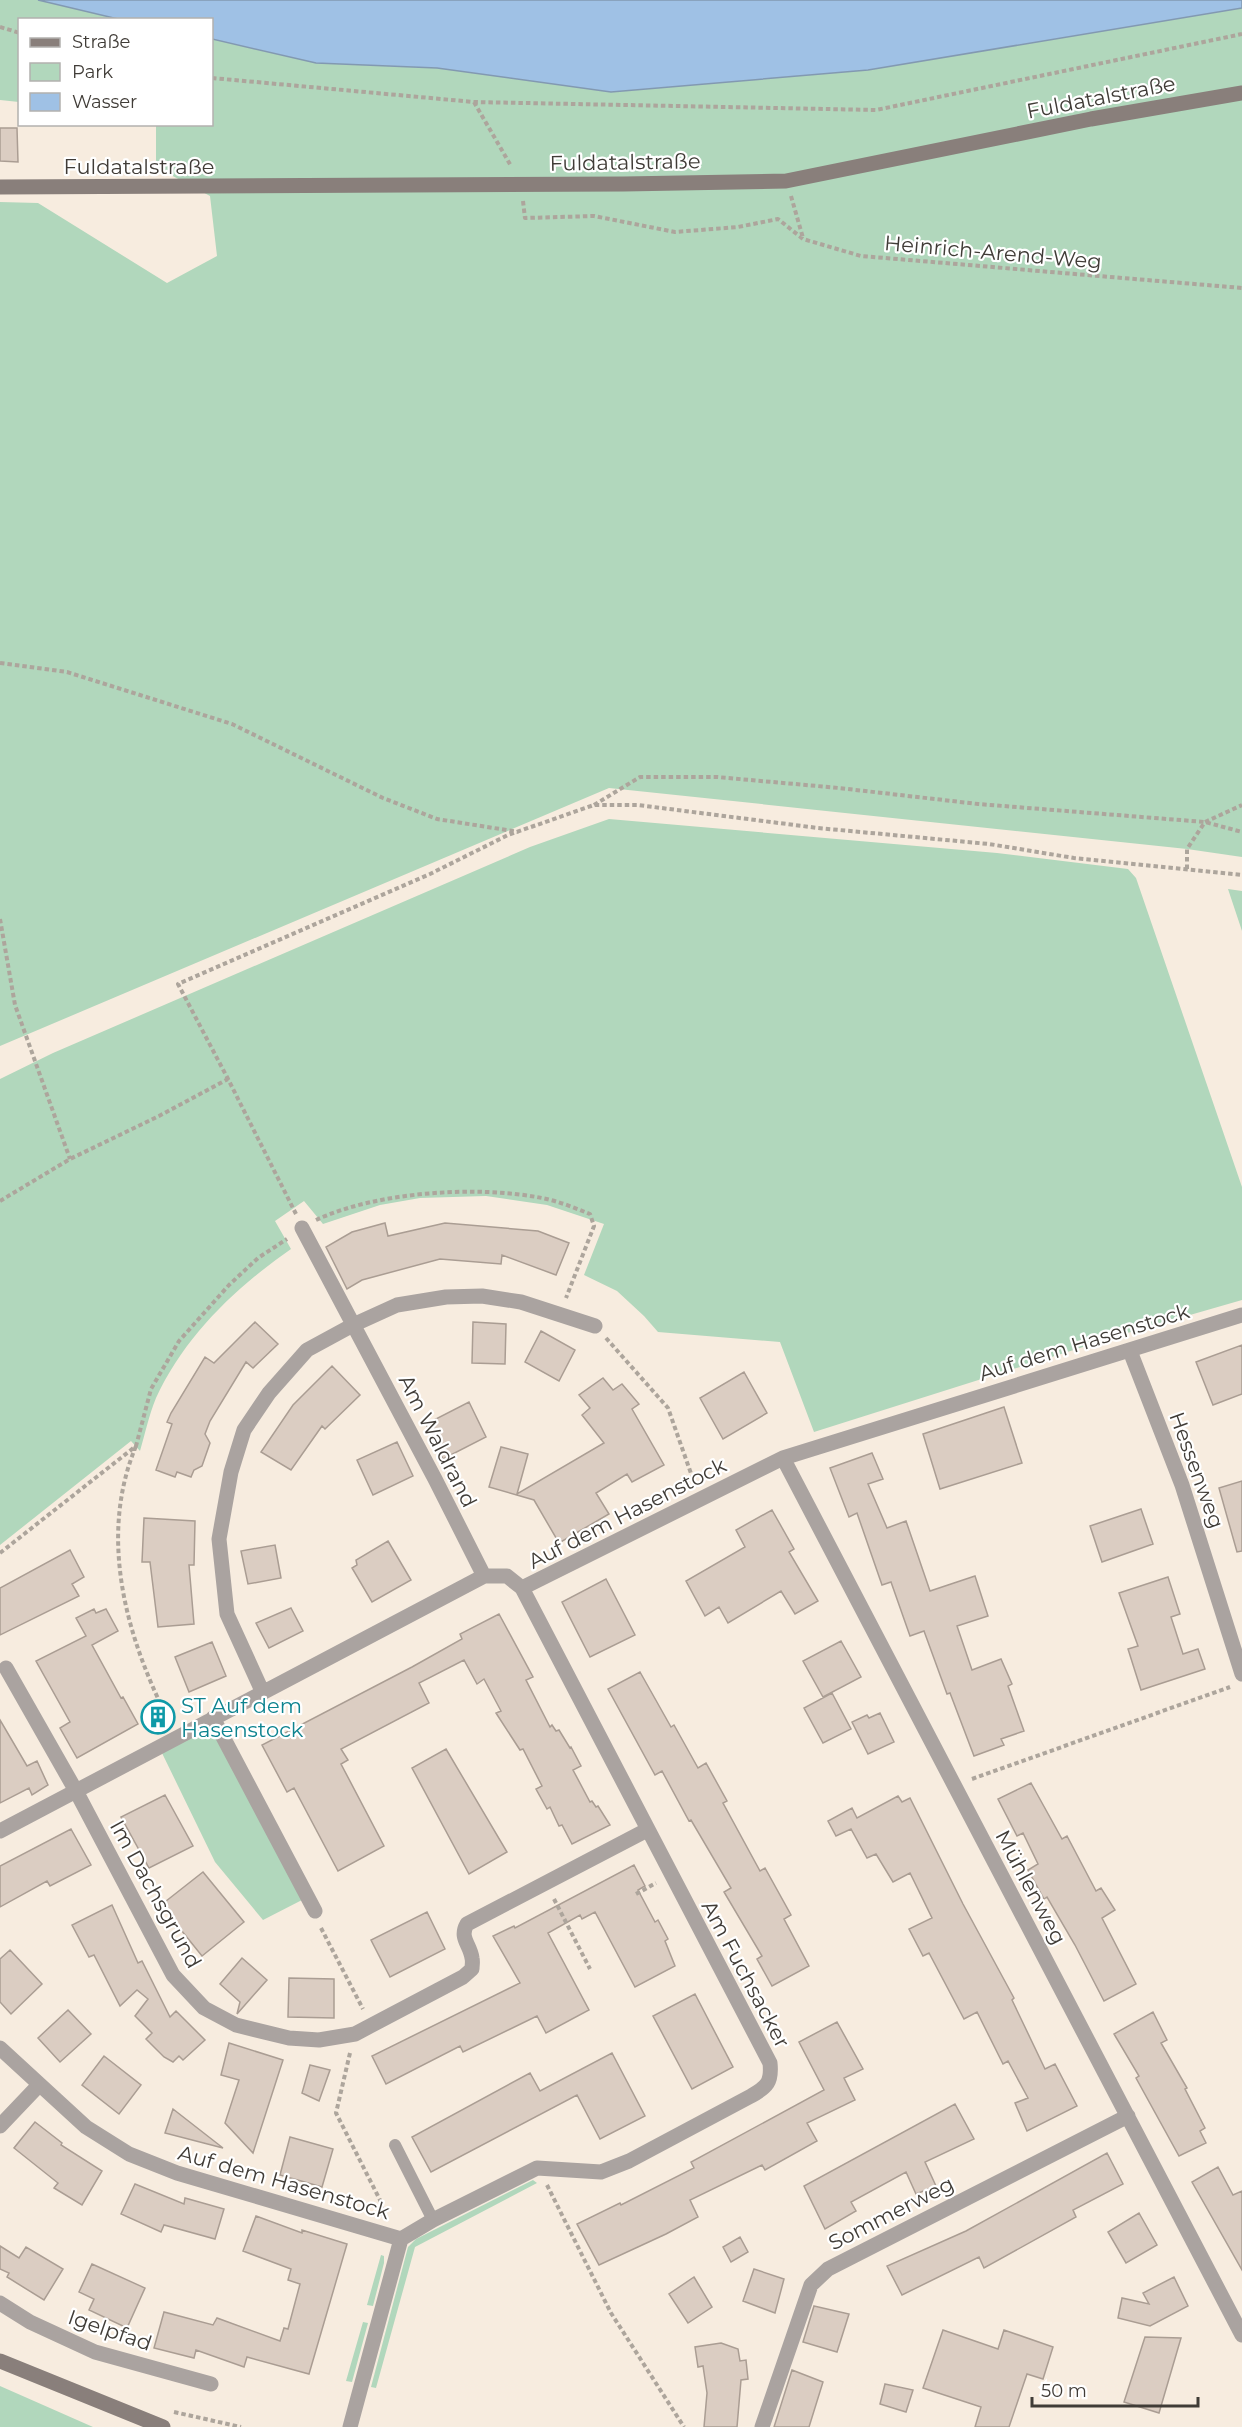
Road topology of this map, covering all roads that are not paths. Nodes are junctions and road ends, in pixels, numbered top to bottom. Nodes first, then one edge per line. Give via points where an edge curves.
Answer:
1 (1242, 93) edge
2 (0, 187) edge
3 (302, 1228) road end
4 (1242, 1315) edge
5 (353, 1324) junction
6 (596, 1326) road end
7 (1130, 1351) junction
8 (783, 1458) junction
9 (484, 1576) junction
10 (522, 1588) junction
11 (6, 1668) dead end
12 (1242, 1674) edge
13 (262, 1693) junction
14 (213, 1719) junction
15 (76, 1791) junction
16 (647, 1830) junction
17 (0, 1832) edge
18 (315, 1911) road end
19 (0, 2048) edge
20 (39, 2085) junction
21 (1128, 2116) junction
22 (0, 2126) edge
23 (395, 2145) dead end
24 (433, 2220) junction
25 (401, 2239) junction
26 (0, 2303) edge
27 (1242, 2335) edge
28 (0, 2361) edge
29 (212, 2384) dead end
30 (163, 2427) edge
31 (350, 2427) edge
32 (762, 2427) edge

1 - 2 main road, Fuldatalstraße via 1091,118 786,181
3 - 5 street, Am Waldrand
4 - 7 street, Auf dem Hasenstock
5 - 6 street via 397,1305 482,1296 521,1302
5 - 9 street, Am Waldrand
5 - 13 street via 307,1350 269,1393 244,1430 231,1472 219,1539 227,1614
7 - 8 street, Auf dem Hasenstock
7 - 12 street, Hessenweg via 1182,1485
8 - 10 street, Auf dem Hasenstock
8 - 21 street, Mühlenweg
9 - 10 street, Auf dem Hasenstock via 507,1576
9 - 13 street
10 - 16 street, Am Fuchsacker
11 - 15 street, Im Dachsgrund
13 - 14 street
14 - 15 street
14 - 18 street
15 - 16 street, Im Dachsgrund via 173,1975 204,2008 236,2025 289,2038 319,2040 355,2034 463,1977 472,1969 463,1931 467,1924
15 - 17 street
16 - 24 street, Am Fuchsacker via 770,2063 767,2087 629,2161 601,2172 537,2168
19 - 20 street, Auf dem Hasenstock
20 - 22 street
20 - 25 street, Auf dem Hasenstock via 86,2127 129,2154 177,2174
21 - 27 street, Mühlenweg
21 - 32 street, Sommerweg via 828,2269 811,2285
23 - 24 lane
24 - 25 street
25 - 31 street, Auf dem Hasenstock
26 - 29 street, Igelpfad via 30,2322 95,2352
28 - 30 main road

